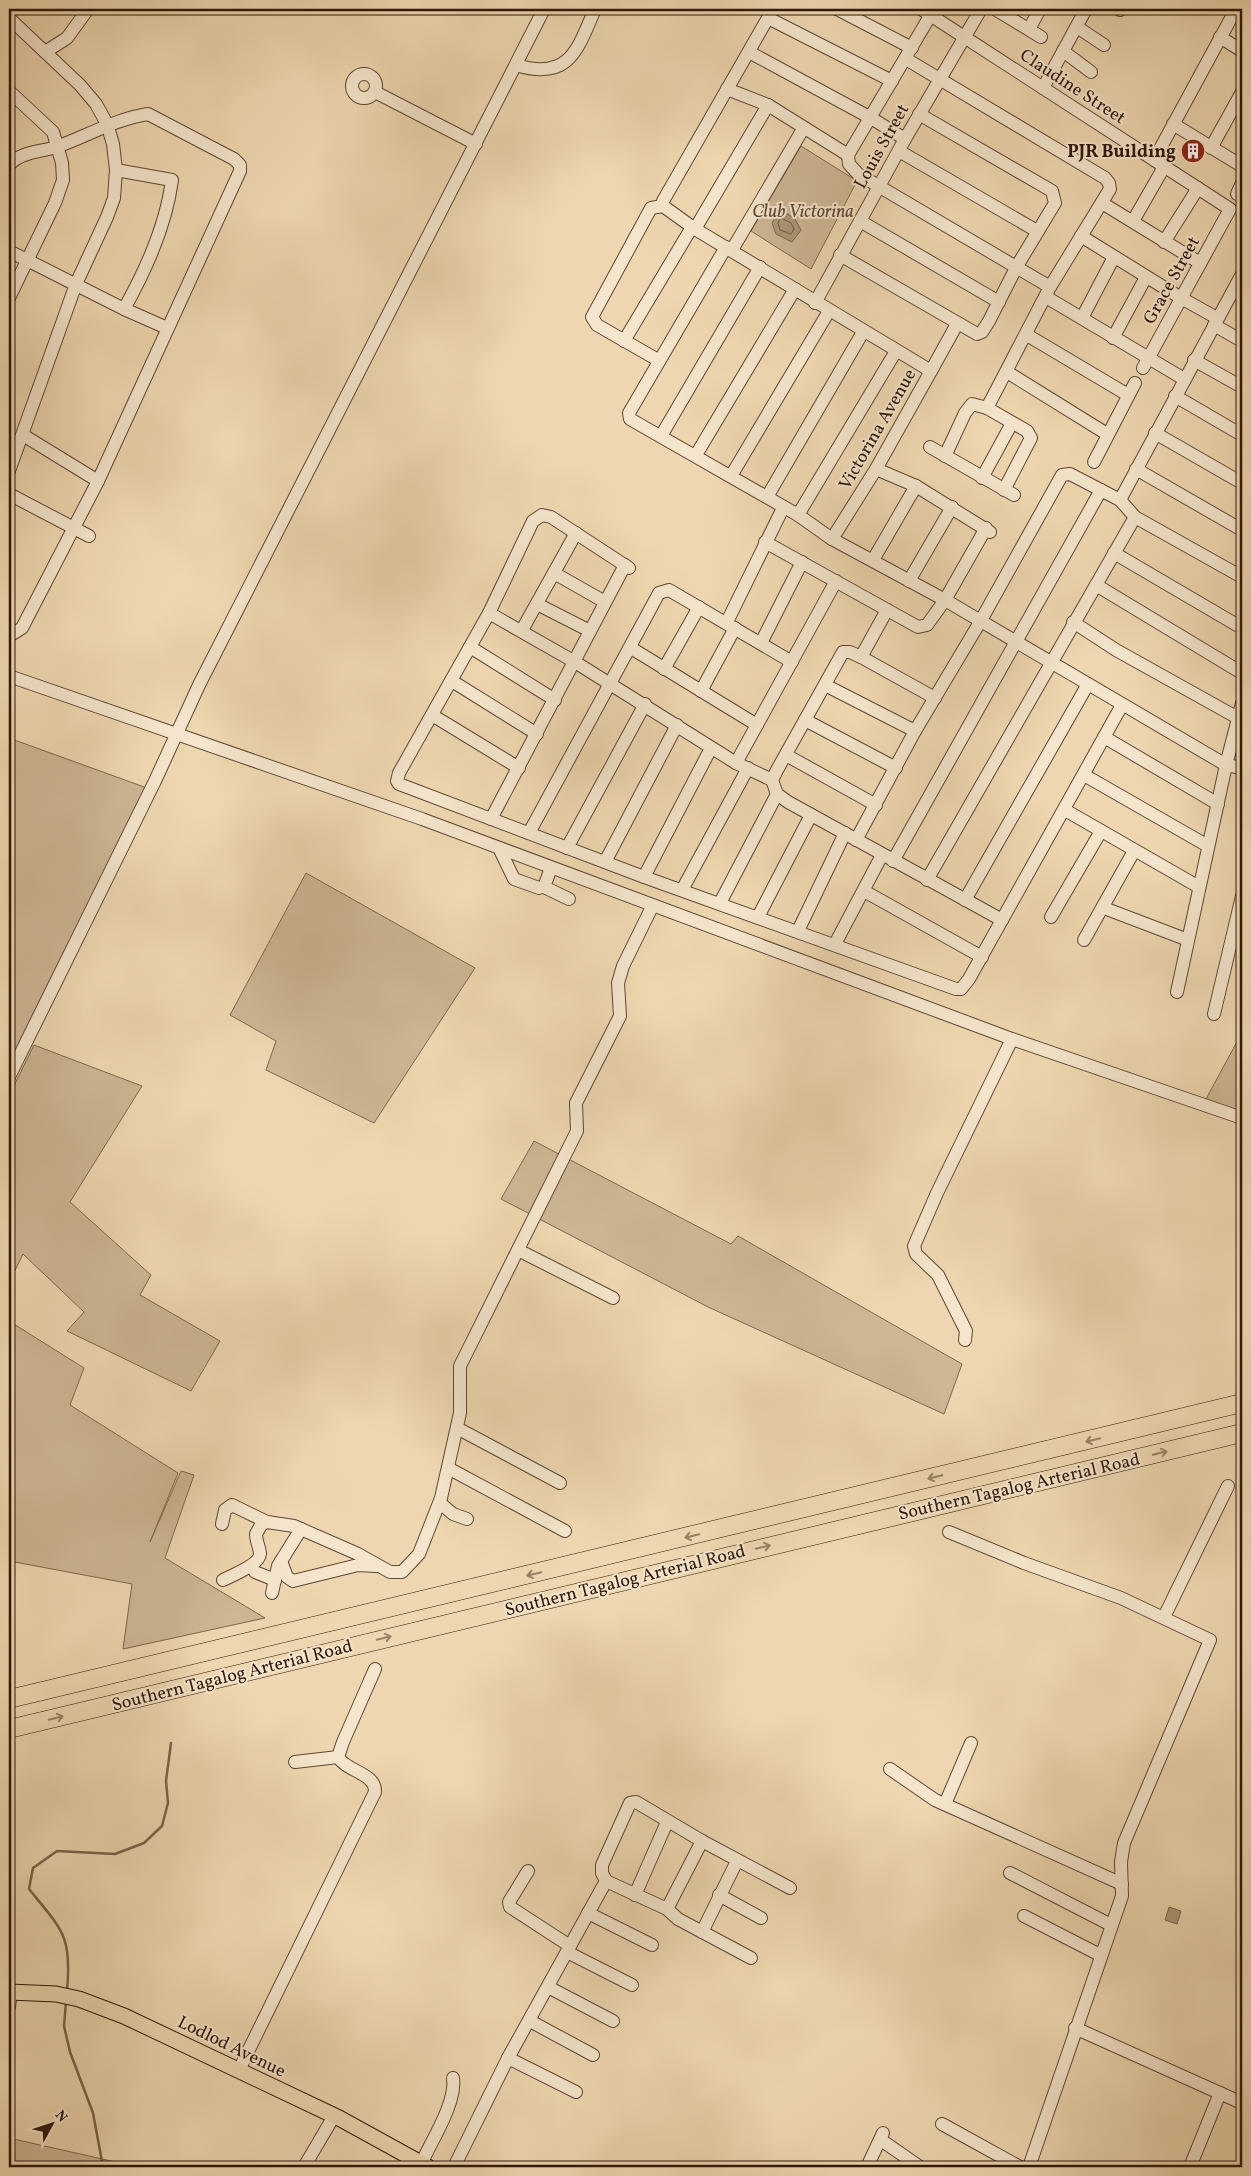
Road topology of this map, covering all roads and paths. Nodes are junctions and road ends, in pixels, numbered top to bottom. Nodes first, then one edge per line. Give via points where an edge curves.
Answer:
1 (88, 9) edge
2 (544, 9) edge
3 (595, 9) edge
4 (837, 9) edge
5 (981, 9) edge
6 (995, 9) edge
7 (1040, 9) edge
8 (1086, 9) edge
9 (1236, 9) edge
10 (926, 12) edge
11 (771, 14) edge
12 (9, 18) edge
13 (1077, 27) junction
14 (1028, 29) junction
15 (964, 37) junction
16 (1041, 37) dead end
17 (1220, 37) junction
18 (1104, 45) dead end
19 (1063, 51) junction
20 (1242, 51) edge
21 (46, 52) junction
22 (749, 52) junction
23 (909, 53) junction
24 (516, 65) junction
25 (1091, 72) dead end
26 (939, 80) junction
27 (892, 81) junction
28 (1043, 88) junction
29 (727, 89) junction
30 (375, 92) dead end
31 (1242, 92) edge
32 (10, 93) edge
33 (768, 105) junction
34 (919, 114) junction
35 (871, 118) junction
36 (107, 124) junction
37 (1173, 124) junction
38 (803, 128) junction
39 (905, 139) junction
40 (476, 144) junction
41 (57, 146) junction
42 (1212, 148) junction
43 (899, 151) junction
44 (848, 155) junction
45 (1159, 163) junction
46 (9, 165) edge
47 (1242, 166) edge
48 (116, 170) junction
49 (878, 186) junction
50 (1198, 188) junction
51 (1102, 203) junction
52 (662, 206) junction
53 (1230, 209) joint
54 (860, 221) junction
55 (1133, 221) junction
56 (693, 228) junction
57 (1037, 231) junction
58 (1081, 236) junction
59 (1164, 242) junction
60 (729, 248) junction
61 (9, 251) edge
62 (840, 255) junction
63 (1114, 257) junction
64 (26, 260) junction
65 (1200, 263) junction
66 (1017, 266) junction
67 (760, 267) junction
68 (1242, 274) edge
69 (1146, 277) junction
70 (76, 284) junction
71 (795, 289) junction
72 (1238, 290) edge
73 (1048, 292) junction
74 (9, 298) edge
75 (1181, 298) junction
76 (999, 302) junction
77 (816, 303) junction
78 (124, 310) junction
79 (829, 310) junction
80 (1082, 318) junction
81 (1216, 321) junction
82 (957, 324) junction
83 (167, 328) junction
84 (863, 332) junction
85 (1027, 335) junction
86 (1113, 338) junction
87 (624, 340) junction
88 (1242, 341) edge
89 (896, 351) junction
90 (658, 360) junction
91 (1194, 360) junction
92 (1146, 364) junction
93 (931, 371) junction
94 (1007, 372) junction
95 (1184, 379) junction
96 (1135, 383) dead end
97 (1242, 387) edge
98 (1128, 395) junction
99 (1175, 396) junction
100 (987, 408) junction
101 (1012, 423) junction
102 (1154, 432) junction
103 (1106, 434) junction
104 (23, 435) junction
105 (661, 436) junction
106 (1242, 436) edge
107 (930, 447) dead end
108 (696, 455) junction
109 (944, 456) junction
110 (1094, 462) dead end
111 (876, 469) junction
112 (1136, 469) junction
113 (9, 471) edge
114 (730, 476) junction
115 (982, 478) junction
116 (98, 480) junction
117 (1242, 483) edge
118 (916, 486) junction
119 (1101, 490) junction
120 (9, 494) edge
121 (767, 497) junction
122 (1120, 500) junction
123 (952, 507) junction
124 (783, 508) junction
125 (798, 515) junction
126 (1135, 517) junction
127 (74, 529) junction
128 (1242, 530) edge
129 (576, 534) junction
130 (89, 536) dead end
131 (832, 539) junction
132 (765, 542) junction
133 (1114, 552) junction
134 (873, 560) junction
135 (802, 562) junction
136 (554, 573) junction
137 (1242, 577) edge
138 (836, 581) junction
139 (909, 581) junction
140 (1096, 585) junction
141 (944, 600) junction
142 (605, 602) junction
143 (537, 604) junction
144 (699, 607) junction
145 (887, 610) junction
146 (488, 613) junction
147 (980, 622) junction
148 (1073, 622) junction
149 (731, 625) junction
150 (1242, 628) edge
151 (522, 630) junction
152 (590, 631) junction
153 (9, 636) edge
154 (761, 643) junction
155 (1016, 643) junction
156 (470, 647) junction
157 (631, 648) junction
158 (861, 657) junction
159 (576, 662) junction
160 (792, 662) junction
161 (1050, 663) junction
162 (664, 669) junction
163 (1242, 673) edge
164 (9, 676) edge
165 (452, 681) junction
166 (610, 684) junction
167 (1088, 684) junction
168 (825, 685) junction
169 (700, 691) junction
170 (935, 698) junction
171 (555, 700) junction
172 (1242, 703) edge
173 (645, 704) junction
174 (1122, 705) junction
175 (432, 715) junction
176 (1238, 718) junction
177 (805, 720) junction
178 (677, 725) junction
179 (757, 725) junction
180 (915, 730) junction
181 (538, 734) junction
182 (175, 735) junction
183 (1104, 737) junction
184 (711, 748) junction
185 (786, 755) junction
186 (742, 765) junction
187 (1226, 765) junction
188 (519, 768) junction
189 (896, 768) junction
190 (1242, 768) edge
191 (1084, 774) junction
192 (772, 780) junction
193 (777, 794) junction
194 (1218, 804) junction
195 (876, 805) junction
196 (1065, 810) junction
197 (811, 815) junction
198 (491, 819) junction
199 (1101, 831) junction
200 (529, 833) junction
201 (851, 836) junction
202 (1208, 846) junction
203 (499, 848) junction
204 (567, 848) junction
205 (1134, 851) junction
206 (887, 858) junction
207 (605, 862) junction
208 (551, 868) junction
209 (644, 877) junction
210 (927, 880) junction
211 (1199, 887) junction
212 (539, 888) dead end
213 (682, 890) junction
214 (864, 891) junction
215 (1242, 896) edge
216 (569, 899) dead end
217 (965, 900) junction
218 (720, 903) junction
219 (652, 907) junction
220 (1104, 908) junction
221 (758, 917) junction
222 (1051, 918) dead end
223 (1002, 920) junction
224 (798, 931) junction
225 (1084, 940) dead end
226 (1188, 940) junction
227 (835, 944) junction
228 (982, 957) junction
229 (1177, 992) dead end
230 (1214, 1014) dead end
231 (1012, 1039) junction
232 (9, 1077) edge
233 (1242, 1118) edge
234 (518, 1250) junction
235 (613, 1298) dead end
236 (965, 1340) dead end
237 (1242, 1403) edge
238 (457, 1428) junction
239 (1242, 1433) edge
240 (448, 1468) junction
241 (560, 1483) dead end
242 (1228, 1486) dead end
243 (440, 1503) junction
244 (466, 1519) dead end
245 (267, 1522) junction
246 (222, 1524) dead end
247 (301, 1529) junction
248 (565, 1531) dead end
249 (949, 1532) dead end
250 (281, 1561) junction
251 (379, 1566) junction
252 (255, 1572) dead end
253 (223, 1580) dead end
254 (274, 1580) junction
255 (272, 1593) dead end
256 (1164, 1617) junction
257 (375, 1669) dead end
258 (9, 1699) edge
259 (9, 1729) edge
260 (971, 1743) dead end
261 (338, 1757) junction
262 (296, 1762) dead end
263 (890, 1769) dead end
264 (945, 1804) junction
265 (667, 1822) junction
266 (702, 1841) junction
267 (737, 1860) junction
268 (528, 1871) dead end
269 (1010, 1873) dead end
270 (606, 1881) junction
271 (1122, 1884) junction
272 (790, 1888) dead end
273 (635, 1895) junction
274 (719, 1895) junction
275 (667, 1909) junction
276 (588, 1913) junction
277 (1024, 1916) dead end
278 (760, 1918) dead end
279 (1111, 1925) junction
280 (702, 1932) junction
281 (652, 1946) dead end
282 (569, 1949) junction
283 (1100, 1955) junction
284 (751, 1958) dead end
285 (632, 1985) dead end
286 (548, 1987) junction
287 (10, 1997) edge
288 (530, 2021) junction
289 (613, 2022) dead end
290 (1075, 2028) junction
291 (593, 2055) dead end
292 (512, 2057) junction
293 (239, 2070) junction
294 (454, 2078) dead end
295 (576, 2092) dead end
296 (1220, 2093) junction
297 (1242, 2103) edge
298 (334, 2116) junction
299 (942, 2124) dead end
300 (479, 2126) junction
301 (425, 2166) edge
302 (304, 2167) edge
303 (454, 2167) edge
304 (460, 2167) edge
305 (867, 2167) edge
306 (920, 2167) edge
307 (1020, 2167) edge
308 (1029, 2167) edge
309 (1190, 2167) edge

1 - 21 street via 66,38
2 - 24 street
3 - 24 street via 571,56 562,64 554,69 536,71
4 - 23 street
5 - 15 street, Louis Street
6 - 14 street
7 - 14 street
8 - 13 street
9 - 17 street
10 - 15 street, Claudine Street
10 - 23 street
11 - 22 street
11 - 27 street
12 - 21 street
13 - 18 street
13 - 19 street
14 - 16 street
15 - 26 street, Louis Street
15 - 28 street, Claudine Street
17 - 20 street
17 - 37 street
19 - 25 street
19 - 28 street
21 - 36 street via 80,85
22 - 29 street
22 - 35 street
23 - 26 street
23 - 27 street
24 - 40 street
26 - 34 street, Louis Street
26 - 51 street via 1105,178 1110,189
27 - 35 street
28 - 45 street, Claudine Street
29 - 33 street
29 - 52 street
30 - 40 street
31 - 42 street
32 - 41 street via 53,132
33 - 38 street
33 - 56 street
34 - 39 street, Louis Street
34 - 57 street via 1052,192 1055,203
35 - 39 street
35 - 44 street
36 - 41 street
36 - 48 street via 114,144
36 - 83 street via 148,114 240,165 238,178
37 - 42 street
37 - 45 street
38 - 44 street
38 - 60 street
39 - 43 street, Louis Street
40 - 182 street
41 - 46 street via 18,157
41 - 64 street via 63,180
42 - 47 street
43 - 49 street, Louis Street
43 - 57 street
44 - 49 street via 853,170
45 - 50 street, Claudine Street
45 - 55 street
48 - 70 street via 114,198
48 - 78 street via 172,180 153,251
49 - 54 street, Louis Street
49 - 66 street
50 - 53 street, Claudine Street
50 - 59 street
51 - 55 street
51 - 58 street
52 - 56 street, Victorina Avenue
52 - 87 street via 651,208 592,317 597,325
53 - 65 street, Grace Street
54 - 62 street, Louis Street
54 - 76 street
55 - 59 street
56 - 60 street, Victorina Avenue
56 - 87 street
57 - 66 street
58 - 63 street
58 - 73 street
59 - 65 street
60 - 67 street, Victorina Avenue
60 - 90 street
61 - 64 street
62 - 77 street, Louis Street
62 - 82 street
63 - 69 street
63 - 80 street
64 - 70 street
64 - 74 street
65 - 75 street, Grace Street
66 - 73 street
66 - 76 street
67 - 71 street, Victorina Avenue
67 - 105 street
68 - 72 street
69 - 75 street
69 - 86 street
70 - 78 street
70 - 104 street
71 - 77 street, Victorina Avenue
71 - 108 street
72 - 81 street
73 - 80 street
73 - 85 street
75 - 81 street
75 - 92 street, Grace Street
76 - 82 street via 982,332 977,334
77 - 79 street, Victorina Avenue
78 - 83 street
79 - 84 street, Victorina Avenue
79 - 114 street
80 - 86 street
81 - 88 street
81 - 91 street
82 - 93 street
83 - 116 street
84 - 89 street, Victorina Avenue
84 - 121 street
85 - 94 street
85 - 98 street
86 - 92 street
87 - 90 street
89 - 93 street, Victorina Avenue
89 - 125 street
90 - 105 street via 628,414 630,419
91 - 95 street
91 - 97 street
92 - 95 street
93 - 111 street, Victorina Avenue
94 - 100 street
94 - 103 street
95 - 99 street
96 - 98 street
98 - 103 street
99 - 102 street
99 - 106 street
100 - 101 street
100 - 109 street via 977,404 969,407
101 - 115 street
101 - 115 street via 1027,431 1031,438 1009,493
102 - 112 street
102 - 117 street
103 - 110 street
104 - 113 street
104 - 116 street
105 - 108 street
107 - 109 street
108 - 114 street
109 - 115 street
111 - 118 street
111 - 131 street, Victorina Avenue
112 - 122 street
112 - 128 street
114 - 121 street
116 - 127 street
118 - 123 street
118 - 134 street
119 - 122 street
119 - 147 street via 1070,474 1062,475
119 - 155 street
120 - 127 street
121 - 124 street
122 - 126 street
123 - 139 street
123 - 141 street via 988,531
124 - 125 street
124 - 132 street
125 - 131 street
126 - 133 street
126 - 137 street
127 - 130 street
127 - 153 street via 22,628
129 - 136 street
129 - 142 street via 627,566
129 - 146 street via 551,517 542,515 534,521
131 - 134 street
132 - 135 street
132 - 149 street
133 - 140 street
133 - 150 street
134 - 139 street
135 - 138 street
135 - 154 street
136 - 142 street
136 - 143 street
138 - 145 street
138 - 160 street
139 - 141 street
140 - 148 street
140 - 163 street
141 - 145 street via 923,627
141 - 147 street
142 - 152 street
143 - 151 street
143 - 152 street
144 - 149 street
144 - 157 street via 668,590 660,593
144 - 162 street
145 - 158 street
146 - 151 street
146 - 156 street
147 - 155 street
147 - 170 street
148 - 161 street
148 - 176 street via 1116,650
149 - 154 street
149 - 169 street
151 - 159 street
152 - 159 street
154 - 160 street
155 - 161 street
155 - 206 street
156 - 165 street
156 - 171 street
157 - 162 street
157 - 166 street
158 - 168 street via 843,652
158 - 170 street
159 - 166 street
159 - 171 street
160 - 179 street
161 - 167 street
161 - 210 street
162 - 169 street
164 - 182 street
165 - 175 street
165 - 181 street
166 - 173 street
166 - 200 street
167 - 174 street
167 - 217 street
168 - 177 street
168 - 180 street
169 - 179 street
170 - 180 street
171 - 181 street
172 - 176 street
173 - 178 street
173 - 204 street
174 - 183 street
174 - 187 street
175 - 188 street
175 - 198 street via 397,781
176 - 187 street
177 - 185 street
177 - 189 street
178 - 184 street
178 - 207 street
179 - 186 street
180 - 189 street
181 - 188 street
182 - 203 street
182 - 232 street
183 - 191 street
183 - 194 street
184 - 186 street
184 - 209 street
185 - 192 street
185 - 195 street
186 - 192 street
186 - 213 street
187 - 190 street
187 - 194 street
188 - 198 street
189 - 195 street
191 - 196 street
191 - 202 street
192 - 193 street
193 - 197 street
193 - 218 street
194 - 202 street
195 - 201 street
196 - 199 street
196 - 223 street
197 - 201 street
197 - 221 street
198 - 200 street
199 - 205 street
199 - 222 street
200 - 204 street
201 - 206 street
201 - 224 street
202 - 211 street
203 - 208 street
203 - 212 street via 514,879
204 - 207 street
205 - 211 street
205 - 220 street
206 - 210 street
206 - 214 street
207 - 209 street
208 - 216 street via 544,887
208 - 219 street
209 - 213 street
210 - 217 street
211 - 226 street
213 - 218 street
214 - 227 street
214 - 228 street
215 - 230 street
217 - 223 street
218 - 221 street
219 - 231 street
219 - 234 street via 618,983 620,1016 576,1103 577,1131
220 - 225 street
220 - 226 street
221 - 224 street
223 - 228 street
224 - 227 street
226 - 229 street
227 - 228 street via 956,989 966,986
231 - 233 street
231 - 236 street via 914,1246 916,1254 938,1275 966,1331
234 - 235 street
234 - 238 street via 460,1366
237 -> 258 highway, Southern Tagalog Arterial Road
238 - 240 street
238 - 241 street
259 -> 239 highway, Southern Tagalog Arterial Road
240 - 243 street
240 - 248 street
242 - 256 street
243 - 244 street
243 - 251 street via 419,1554 407,1568 402,1572 390,1572
245 - 246 street via 232,1505 225,1510
245 - 247 street
245 - 253 street via 256,1534 259,1558
247 - 250 street
247 - 251 street
249 - 256 street
250 - 251 street via 287,1577 293,1581 358,1565
250 - 254 street
252 - 254 street
254 - 255 street
256 - 271 street via 1210,1640 1124,1843
257 - 261 street
260 - 264 street
261 - 262 street
261 - 293 street via 348,1767 370,1779 375,1792
263 - 264 street
264 - 271 street
265 - 266 street
265 - 270 street via 636,1802 630,1803 602,1865
265 - 273 street
266 - 267 street
266 - 275 street
267 - 272 street
267 - 274 street
268 - 282 street via 509,1902 510,1907
269 - 279 street
270 - 273 street
270 - 276 street
271 - 279 street via 1122,1896
273 - 275 street
274 - 278 street
274 - 280 street
275 - 280 street
276 - 281 street
276 - 282 street
277 - 283 street
279 - 283 street
280 - 284 street
282 - 285 street
282 - 286 street
283 - 290 street
286 - 288 street
286 - 289 street
287 - 293 main road, Lodlod Avenue via 56,1994 79,1999 156,2030
288 - 291 street
288 - 292 street
290 - 296 street
290 - 308 street
292 - 295 street
292 - 300 street
293 - 298 main road, Lodlod Avenue
294 - 301 street via 454,2090
296 - 297 street
296 - 309 street
298 - 301 main road, Lodlod Avenue
298 - 302 street
299 - 307 street
300 - 303 street
300 - 304 street
305 - 306 street via 882,2135

